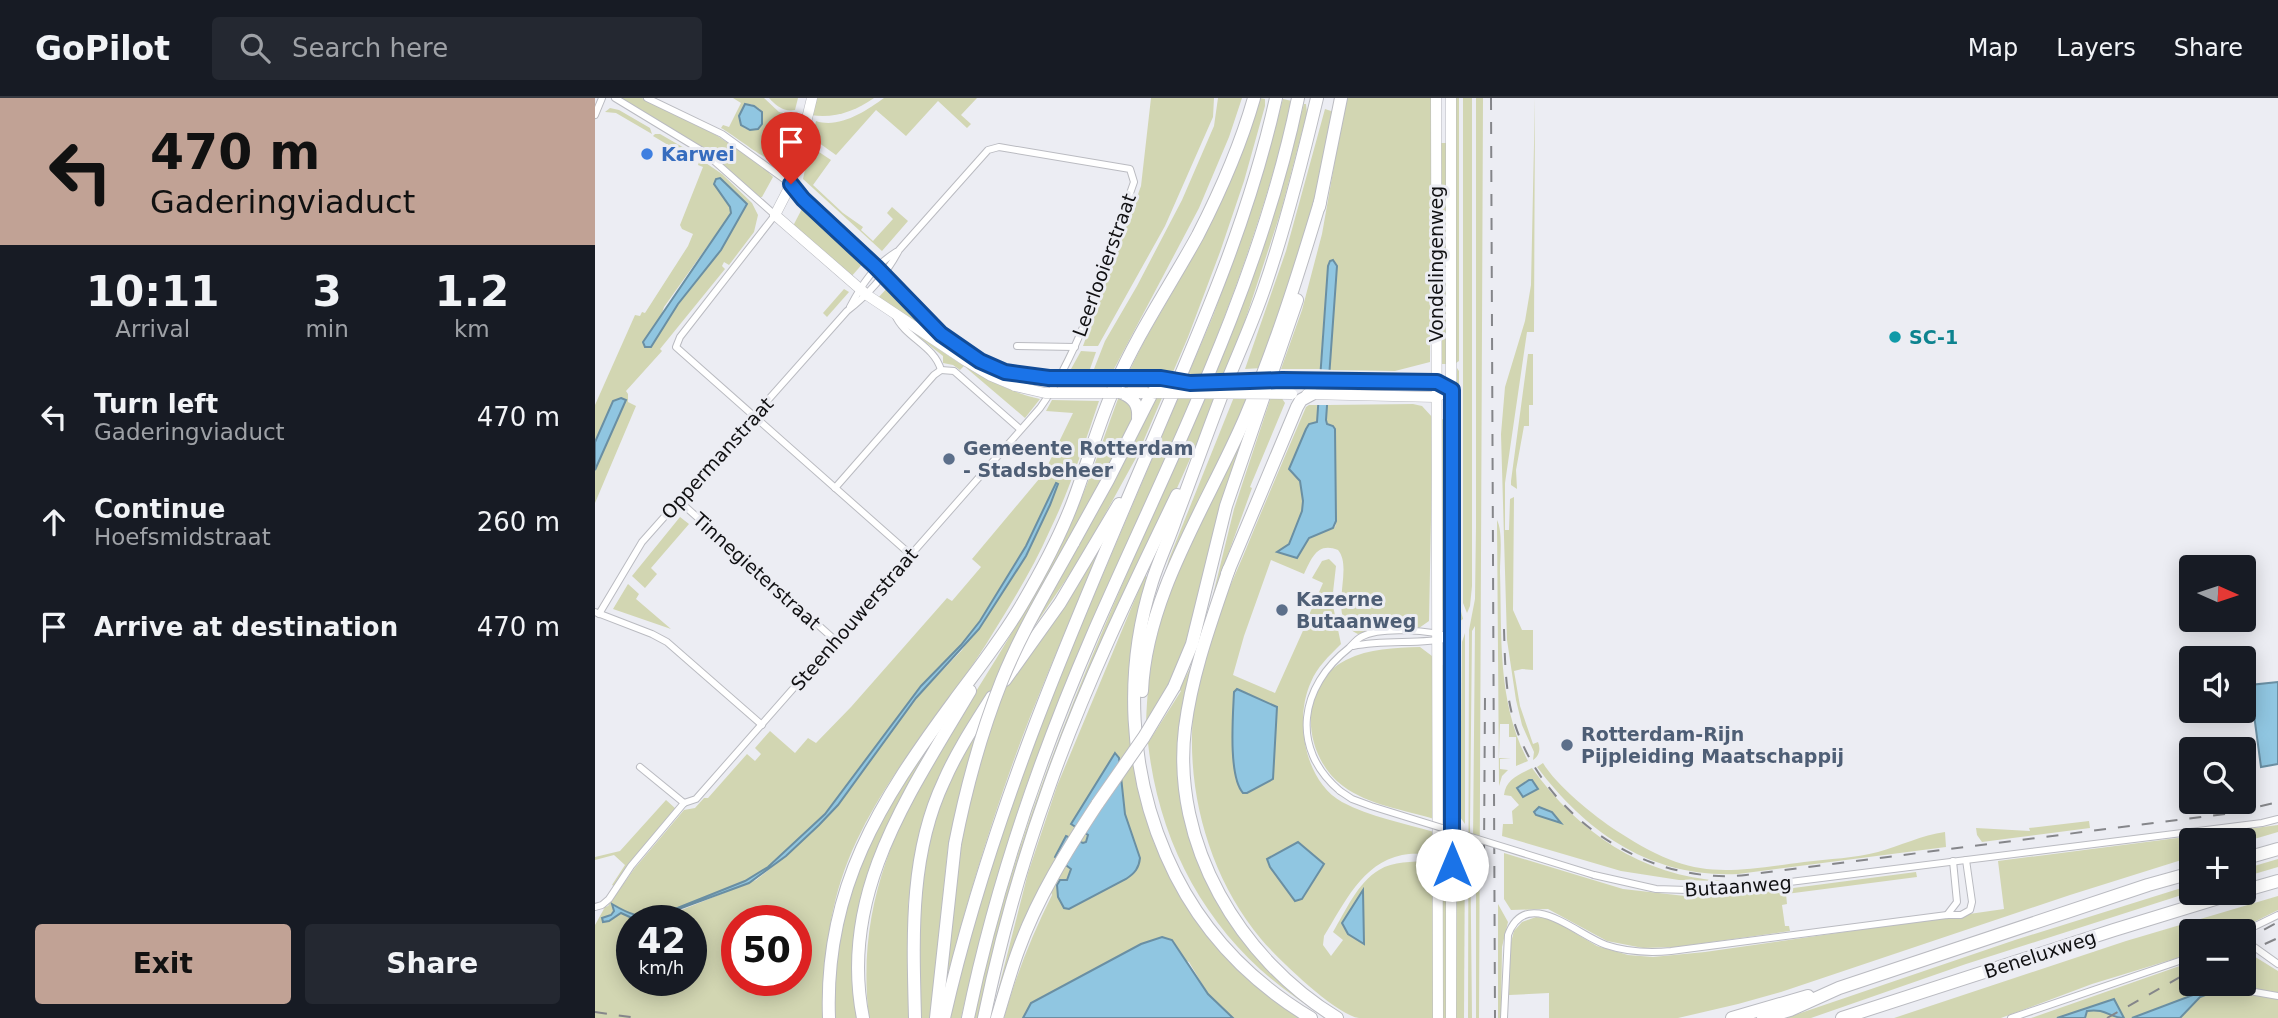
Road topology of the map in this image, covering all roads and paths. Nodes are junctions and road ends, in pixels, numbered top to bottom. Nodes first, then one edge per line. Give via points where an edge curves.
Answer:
1 (602, 98) edge
2 (615, 98) edge
3 (647, 98) edge
4 (812, 98) edge
5 (1254, 98) edge
6 (1276, 98) edge
7 (1299, 98) edge
8 (1317, 98) edge
9 (1341, 98) edge
10 (1436, 98) edge
11 (1451, 98) edge
12 (595, 115) edge
13 (791, 184) junction
14 (1320, 202) junction
15 (775, 215) junction
16 (898, 250) junction
17 (880, 271) junction
18 (863, 292) junction
19 (894, 313) junction
20 (939, 338) junction
21 (1017, 346) dead end
22 (1075, 347) junction
23 (941, 370) junction
24 (1282, 380) junction
25 (1437, 382) junction
26 (1190, 383) junction
27 (1452, 390) junction
28 (1122, 393) junction
29 (1152, 393) junction
30 (1292, 394) junction
31 (1312, 394) junction
32 (1436, 397) junction
33 (754, 417) junction
34 (1292, 419) junction
35 (1137, 422) junction
36 (1020, 429) junction
37 (1207, 431) junction
38 (1144, 462) junction
39 (835, 488) junction
40 (679, 501) junction
41 (911, 555) junction
42 (1229, 569) junction
43 (597, 613) edge
44 (1438, 636) junction
45 (1452, 638) junction
46 (835, 640) junction
47 (1360, 641) junction
48 (990, 653) junction
49 (1176, 682) junction
50 (762, 725) junction
51 (640, 767) dead end
52 (1146, 799) junction
53 (684, 803) junction
54 (2278, 819) edge
55 (2278, 849) edge
56 (2256, 855) edge
57 (1966, 860) junction
58 (1953, 862) junction
59 (2179, 876) edge
60 (2278, 881) edge
61 (2256, 887) edge
62 (2196, 905) edge
63 (597, 907) edge
64 (1947, 915) junction
65 (2278, 915) edge
66 (2256, 926) edge
67 (2256, 948) edge
68 (2179, 961) edge
69 (2278, 964) edge
70 (1839, 988) junction
71 (2256, 992) edge
72 (2278, 996) edge
73 (829, 1018) edge
74 (863, 1018) edge
75 (915, 1018) edge
76 (936, 1018) edge
77 (944, 1018) edge
78 (968, 1018) edge
79 (984, 1018) edge
80 (997, 1018) edge
81 (1311, 1018) edge
82 (1337, 1018) edge
83 (1438, 1018) edge
84 (1451, 1018) edge
85 (1504, 1018) edge
86 (1732, 1018) edge
87 (1763, 1018) edge
88 (1842, 1018) edge
89 (2011, 1018) edge

1 - 12 street
2 - 15 street via 704,152
3 - 13 street via 722,134
4 - 13 main road
5 - 48 highway via 1198,233 1114,388 1051,554
6 - 38 highway via 1219,283
7 - 78 highway via 1268,216 1230,323 1053,729 997,902
8 - 37 highway via 1265,287
9 - 14 highway
10 - 25 main road, Vondelingenweg
11 - 27 main road, Vondelingenweg
13 - 15 main road
13 - 17 main road
14 - 49 highway via 1293,318 1226,506 1196,628
14 - 52 highway via 1278,335 1168,581 1149,641 1141,726
15 - 18 main road
15 - 33 street via 675,345
16 - 17 street, Leerlooierstraat
16 - 17 street, Leerlooierstraat
16 - 22 street, Leerlooierstraat via 993,148 1130,169 1134,182
17 - 18 street, Oppermanstraat
17 - 18 street, Oppermanstraat
17 - 20 main road
18 - 19 main road
18 - 33 street, Oppermanstraat
19 - 20 main road
19 - 23 street via 898,323 934,355
20 - 26 main road, bridge via 980,361 1017,374
20 - 28 main road, bridge via 991,376 1030,391
21 - 22 street
22 - 36 street, Steenhouwerstraat via 1056,385
23 - 36 street via 954,371
23 - 39 street
24 - 25 main road
24 - 26 main road, bridge
24 - 30 highway, bridge
25 - 27 main road
25 - 32 main road, Vondelingenweg
26 - 29 highway, bridge via 1159,387
27 - 32 main road
27 - 45 main road, Vondelingenweg
28 - 29 main road
28 - 35 highway via 1138,407
29 - 30 main road, bridge
29 - 35 highway
30 - 31 main road
30 - 34 highway
31 - 32 main road
31 - 34 highway via 1301,400
32 - 44 main road, Vondelingenweg
33 - 39 street
33 - 40 street, Oppermanstraat
34 - 42 highway
35 - 76 highway, bridge via 1032,616 1002,680 977,751 955,844
36 - 41 street, Steenhouwerstraat
37 - 52 highway via 1152,582 1139,644 1134,707
37 - 79 highway via 1089,686 1049,787 1011,907
38 - 75 highway via 1060,603 965,739 943,782 916,876
38 - 77 highway via 1002,814
39 - 41 street
40 - 43 street, Oppermanstraat via 631,557
40 - 46 street, Tinnegieterstraat
41 - 46 street, Steenhouwerstraat
42 - 49 highway via 1199,642
42 - 82 highway via 1190,696 1183,764 1187,799 1206,866 1242,931 1279,974
43 - 50 street via 667,642
44 - 45 street, Butaanweg
44 - 47 street, Butaanweg
44 - 47 street, Butaanweg via 1384,631
44 - 83 main road, Vondelingenweg
45 - 84 main road, Vondelingenweg
46 - 50 street, Steenhouwerstraat
47 - 58 street, Butaanweg, bridge via 1331,663 1317,681 1307,723 1315,759 1327,778 1352,799 1594,875 1656,889 1718,891
48 - 73 highway via 908,766 865,838 847,881 833,936
48 - 74 highway via 901,810 873,871 859,949
49 - 80 highway, bridge via 1076,836 1036,908
50 - 53 street, Steenhouwerstraat via 696,799
51 - 53 street
52 - 81 highway via 1176,879 1211,933 1268,990
53 - 63 street, Steenhouwerstraat via 609,899
54 - 57 street, Butaanweg
55 - 56 highway
57 - 58 street, Butaanweg
57 - 64 street via 1970,910
58 - 64 street via 1957,902
59 - 70 highway, Beneluxweg
60 - 61 highway
62 - 88 highway, Beneluxweg
64 - 85 street via 1654,952 1605,945 1546,914 1526,915 1514,923 1508,935
65 - 66 street
67 - 69 street
68 - 89 street
70 - 86 highway
70 - 87 highway
71 - 72 street

